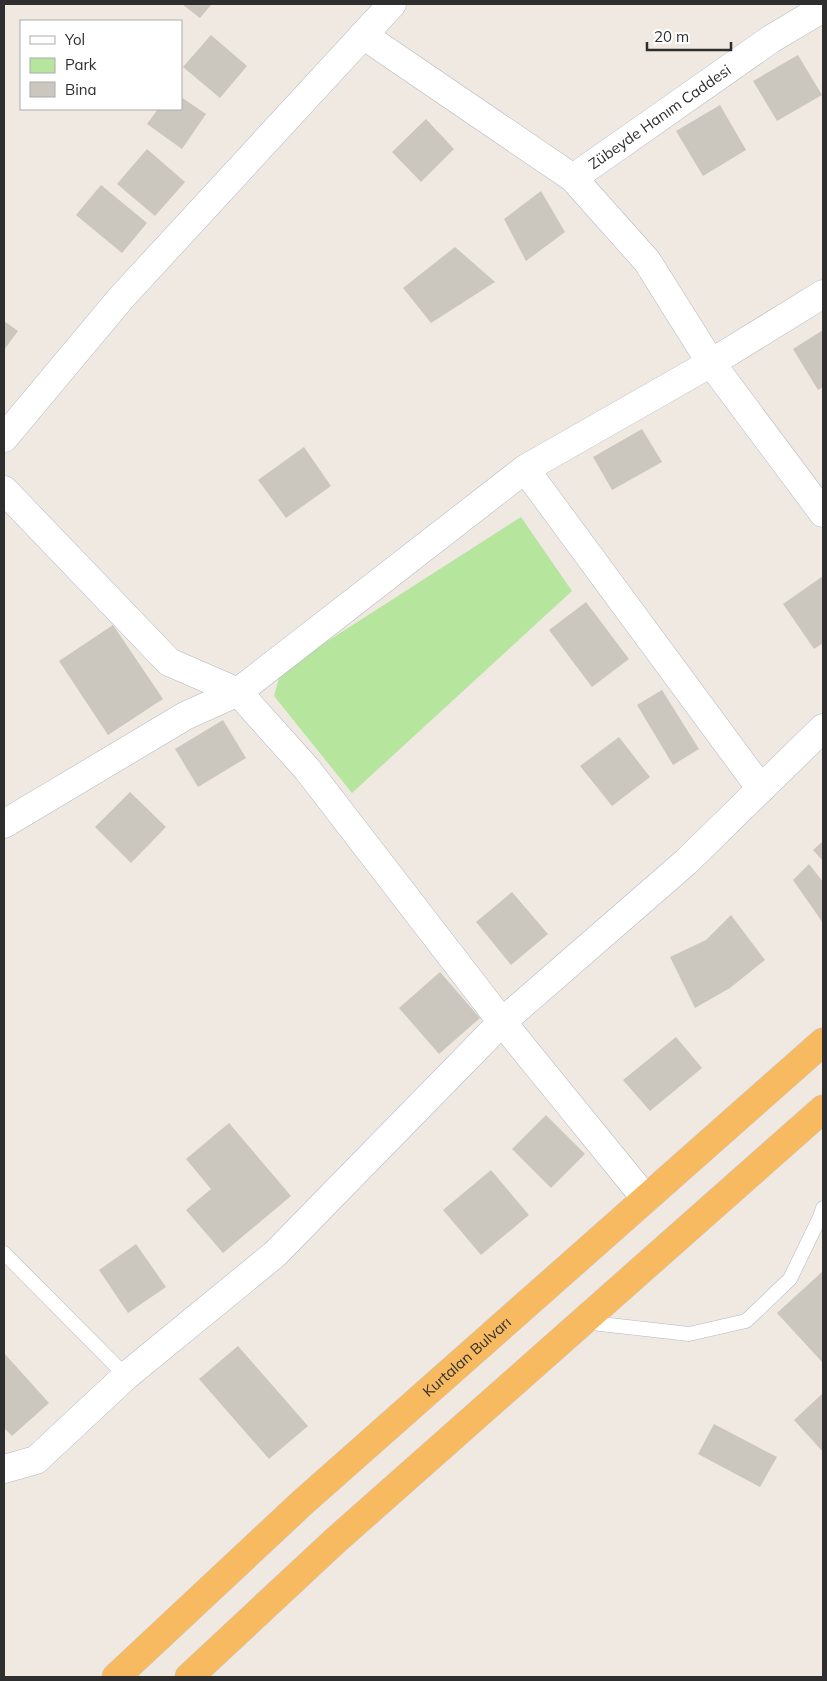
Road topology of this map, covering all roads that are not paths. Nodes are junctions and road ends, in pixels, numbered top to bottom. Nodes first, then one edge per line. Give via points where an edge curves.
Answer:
1 (392, 4) edge
2 (823, 8) edge
3 (363, 35) junction
4 (573, 178) junction
5 (823, 294) edge
6 (711, 363) junction
7 (4, 438) edge
8 (525, 469) junction
9 (4, 490) edge
10 (823, 513) edge
11 (238, 692) junction
12 (823, 728) edge
13 (761, 790) junction
14 (4, 824) edge
15 (502, 1022) junction
16 (823, 1042) edge
17 (820, 1119) edge
18 (646, 1199) junction
19 (823, 1208) edge
20 (4, 1253) edge
21 (582, 1322) junction
22 (126, 1376) junction
23 (4, 1469) edge
24 (116, 1677) edge
25 (190, 1677) edge

1 - 3 street
2 - 4 street, Zübeyde Hanım Caddesi via 771,39
3 - 4 street
3 - 7 street via 121,298
4 - 6 street via 647,261
5 - 6 street
6 - 8 street
6 - 10 street
8 - 11 street
8 - 13 street
9 - 11 street via 169,662
11 - 14 street via 185,716
11 - 15 street via 307,769
12 - 13 street
13 - 15 street via 686,862
15 - 18 street
15 - 22 street via 275,1254
16 - 18 highway, Kurtalan Bulvarı
17 - 21 highway
18 - 24 highway, Kurtalan Bulvarı via 302,1503
19 - 21 lane via 790,1279 746,1320 689,1334
20 - 22 lane
21 - 25 highway via 336,1540
22 - 23 street via 36,1460

